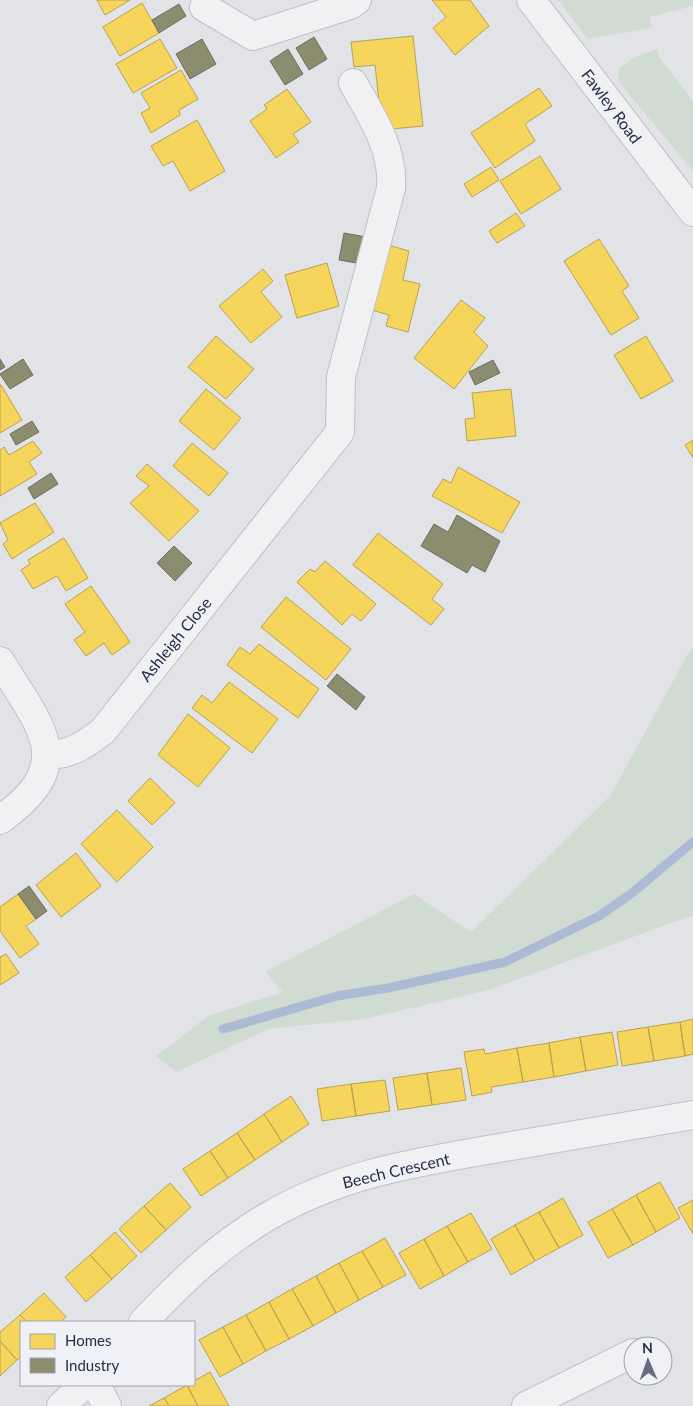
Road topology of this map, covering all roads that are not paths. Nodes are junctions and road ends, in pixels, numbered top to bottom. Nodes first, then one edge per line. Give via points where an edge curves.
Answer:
1 (357, 0) edge
2 (531, 0) edge
3 (204, 7) dead end
4 (353, 83) dead end
5 (693, 212) edge
6 (0, 661) edge
7 (47, 754) junction
8 (0, 820) edge
9 (693, 1115) edge
10 (144, 1321) edge
11 (623, 1358) edge
12 (83, 1386) edge
13 (97, 1386) edge
14 (61, 1406) edge
15 (107, 1406) edge
16 (525, 1406) edge

1 - 3 street via 252,36
2 - 5 street, Fawley Road
4 - 7 street, Ashleigh Close via 384,139 392,176 341,377 340,432 102,731 75,750
6 - 7 street via 39,725
7 - 8 street via 40,783
9 - 10 street, Beech Crescent via 400,1166 337,1183 297,1201 243,1232 194,1271
11 - 16 street
12 - 14 street
13 - 15 street

